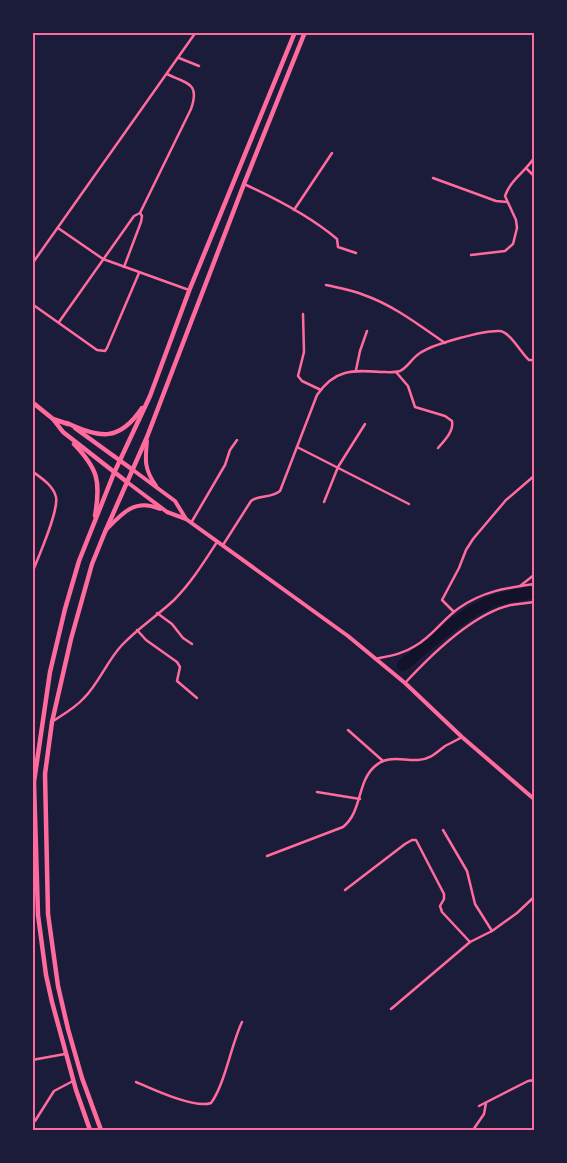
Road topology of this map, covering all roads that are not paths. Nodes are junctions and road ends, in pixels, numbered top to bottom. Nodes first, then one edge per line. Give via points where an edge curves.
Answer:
1 (196, 32) edge
2 (295, 32) edge
3 (305, 32) edge
4 (179, 58) junction
5 (199, 66) dead end
6 (167, 74) junction
7 (332, 154) dead end
8 (534, 158) edge
9 (527, 169) junction
10 (534, 176) edge
11 (433, 178) dead end
12 (244, 184) junction
13 (507, 202) junction
14 (294, 210) junction
15 (140, 213) junction
16 (58, 228) junction
17 (356, 253) dead end
18 (471, 255) dead end
19 (103, 259) junction
20 (32, 264) edge
21 (124, 267) junction
22 (139, 273) junction
23 (326, 285) dead end
24 (189, 291) junction
25 (32, 304) edge
26 (303, 314) dead end
27 (58, 322) junction
28 (367, 331) dead end
29 (445, 343) junction
30 (534, 360) edge
31 (356, 370) junction
32 (396, 372) junction
33 (321, 390) junction
34 (150, 396) junction
35 (32, 402) edge
36 (53, 418) junction
37 (67, 423) junction
38 (365, 424) dead end
39 (63, 432) junction
40 (147, 438) junction
41 (237, 440) dead end
42 (297, 447) junction
43 (438, 448) dead end
44 (120, 461) junction
45 (338, 467) junction
46 (133, 470) junction
47 (32, 471) edge
48 (114, 473) junction
49 (534, 476) edge
50 (127, 482) junction
51 (159, 489) junction
52 (324, 502) dead end
53 (409, 504) dead end
54 (167, 512) junction
55 (186, 519) junction
56 (191, 523) junction
57 (93, 528) junction
58 (105, 532) junction
59 (217, 542) junction
60 (223, 545) junction
61 (32, 573) edge
62 (534, 575) edge
63 (534, 584) edge
64 (520, 586) junction
65 (534, 602) edge
66 (454, 612) junction
67 (157, 613) junction
68 (136, 630) junction
69 (192, 644) dead end
70 (375, 659) junction
71 (405, 684) junction
72 (196, 698) dead end
73 (52, 722) junction
74 (348, 730) dead end
75 (462, 737) junction
76 (383, 760) junction
77 (317, 792) dead end
78 (360, 798) junction
79 (534, 799) edge
80 (443, 830) dead end
81 (267, 856) dead end
82 (345, 890) dead end
83 (534, 897) edge
84 (38, 914) junction
85 (32, 915) edge
86 (492, 931) junction
87 (470, 942) junction
88 (391, 1009) dead end
89 (242, 1022) dead end
90 (66, 1054) junction
91 (32, 1060) edge
92 (534, 1080) edge
93 (73, 1081) junction
94 (136, 1082) dead end
95 (487, 1102) junction
96 (479, 1106) dead end
97 (35, 1121) dead end
98 (90, 1130) edge
99 (100, 1130) edge
100 (472, 1130) edge

1 - 4 street
2 - 24 highway
3 - 12 highway
4 - 5 street
4 - 6 street
6 - 15 street via 190,85 195,96
6 - 16 street
7 - 14 street
8 - 9 street
9 - 10 street
9 - 13 street via 510,185 505,196
11 - 13 street
12 - 14 street
12 - 40 highway
13 - 18 street via 516,220 513,244 505,251
14 - 17 street via 338,240 338,247
15 - 19 street via 134,216
15 - 21 street via 141,222
16 - 19 street
16 - 20 street
19 - 21 street
19 - 27 street
21 - 22 street
22 - 24 street
22 - 27 street via 105,351 97,350
23 - 29 street via 352,290 378,301
24 - 34 highway
25 - 27 street
26 - 33 street via 304,352 298,376
28 - 31 street
29 - 30 street via 502,331 526,358
29 - 32 street via 421,352
31 - 32 street
31 - 33 street via 332,379
32 - 43 street via 408,386 414,407 452,421 448,436
33 - 42 street
34 - 37 highway via 133,421 117,432 89,432
34 - 44 highway
35 - 36 highway
36 - 37 highway
36 - 39 highway
37 - 44 highway
38 - 45 street
39 - 48 highway
39 - 57 highway via 89,460 97,478 98,499
40 - 46 highway
40 - 51 street via 146,467
41 - 56 street
42 - 45 street
42 - 60 street via 280,491 274,496 251,501
44 - 46 highway
44 - 48 highway
45 - 52 street
45 - 53 street
46 - 50 highway
46 - 51 street
47 - 61 street via 47,482 56,503
48 - 50 highway
48 - 57 highway
49 - 66 street via 516,490 473,538 442,600
50 - 54 street
50 - 58 highway
51 - 55 street via 175,501
54 - 55 street
54 - 58 street via 149,505 137,506 123,513
55 - 56 street
56 - 59 street
57 - 84 highway via 72,584 45,697 34,782
58 - 73 highway via 77,616
59 - 60 street
59 - 67 street via 189,582
60 - 70 street
62 - 64 street
63 - 64 street
64 - 66 street via 500,588
65 - 71 street via 509,606 480,618 456,634
66 - 70 street via 417,646
67 - 68 street
67 - 69 street
68 - 72 street via 177,662 180,667 177,680
68 - 73 street via 114,654 85,697
70 - 71 street
71 - 75 street
73 - 99 highway via 45,774 48,914 68,1029
74 - 76 street
75 - 76 street via 426,759
75 - 79 street
76 - 78 street via 367,777
77 - 78 street
78 - 81 street via 354,816 343,827
80 - 86 street via 467,871 475,904
82 - 87 street via 405,844 416,840 444,894 440,906 442,912
83 - 86 street
84 - 85 street
84 - 90 highway via 46,975
86 - 87 street
87 - 88 street
89 - 94 street via 211,1103 171,1097
90 - 91 street
90 - 93 highway
92 - 95 street
93 - 97 street via 54,1091
93 - 98 highway
95 - 96 street
95 - 100 street via 484,1114

